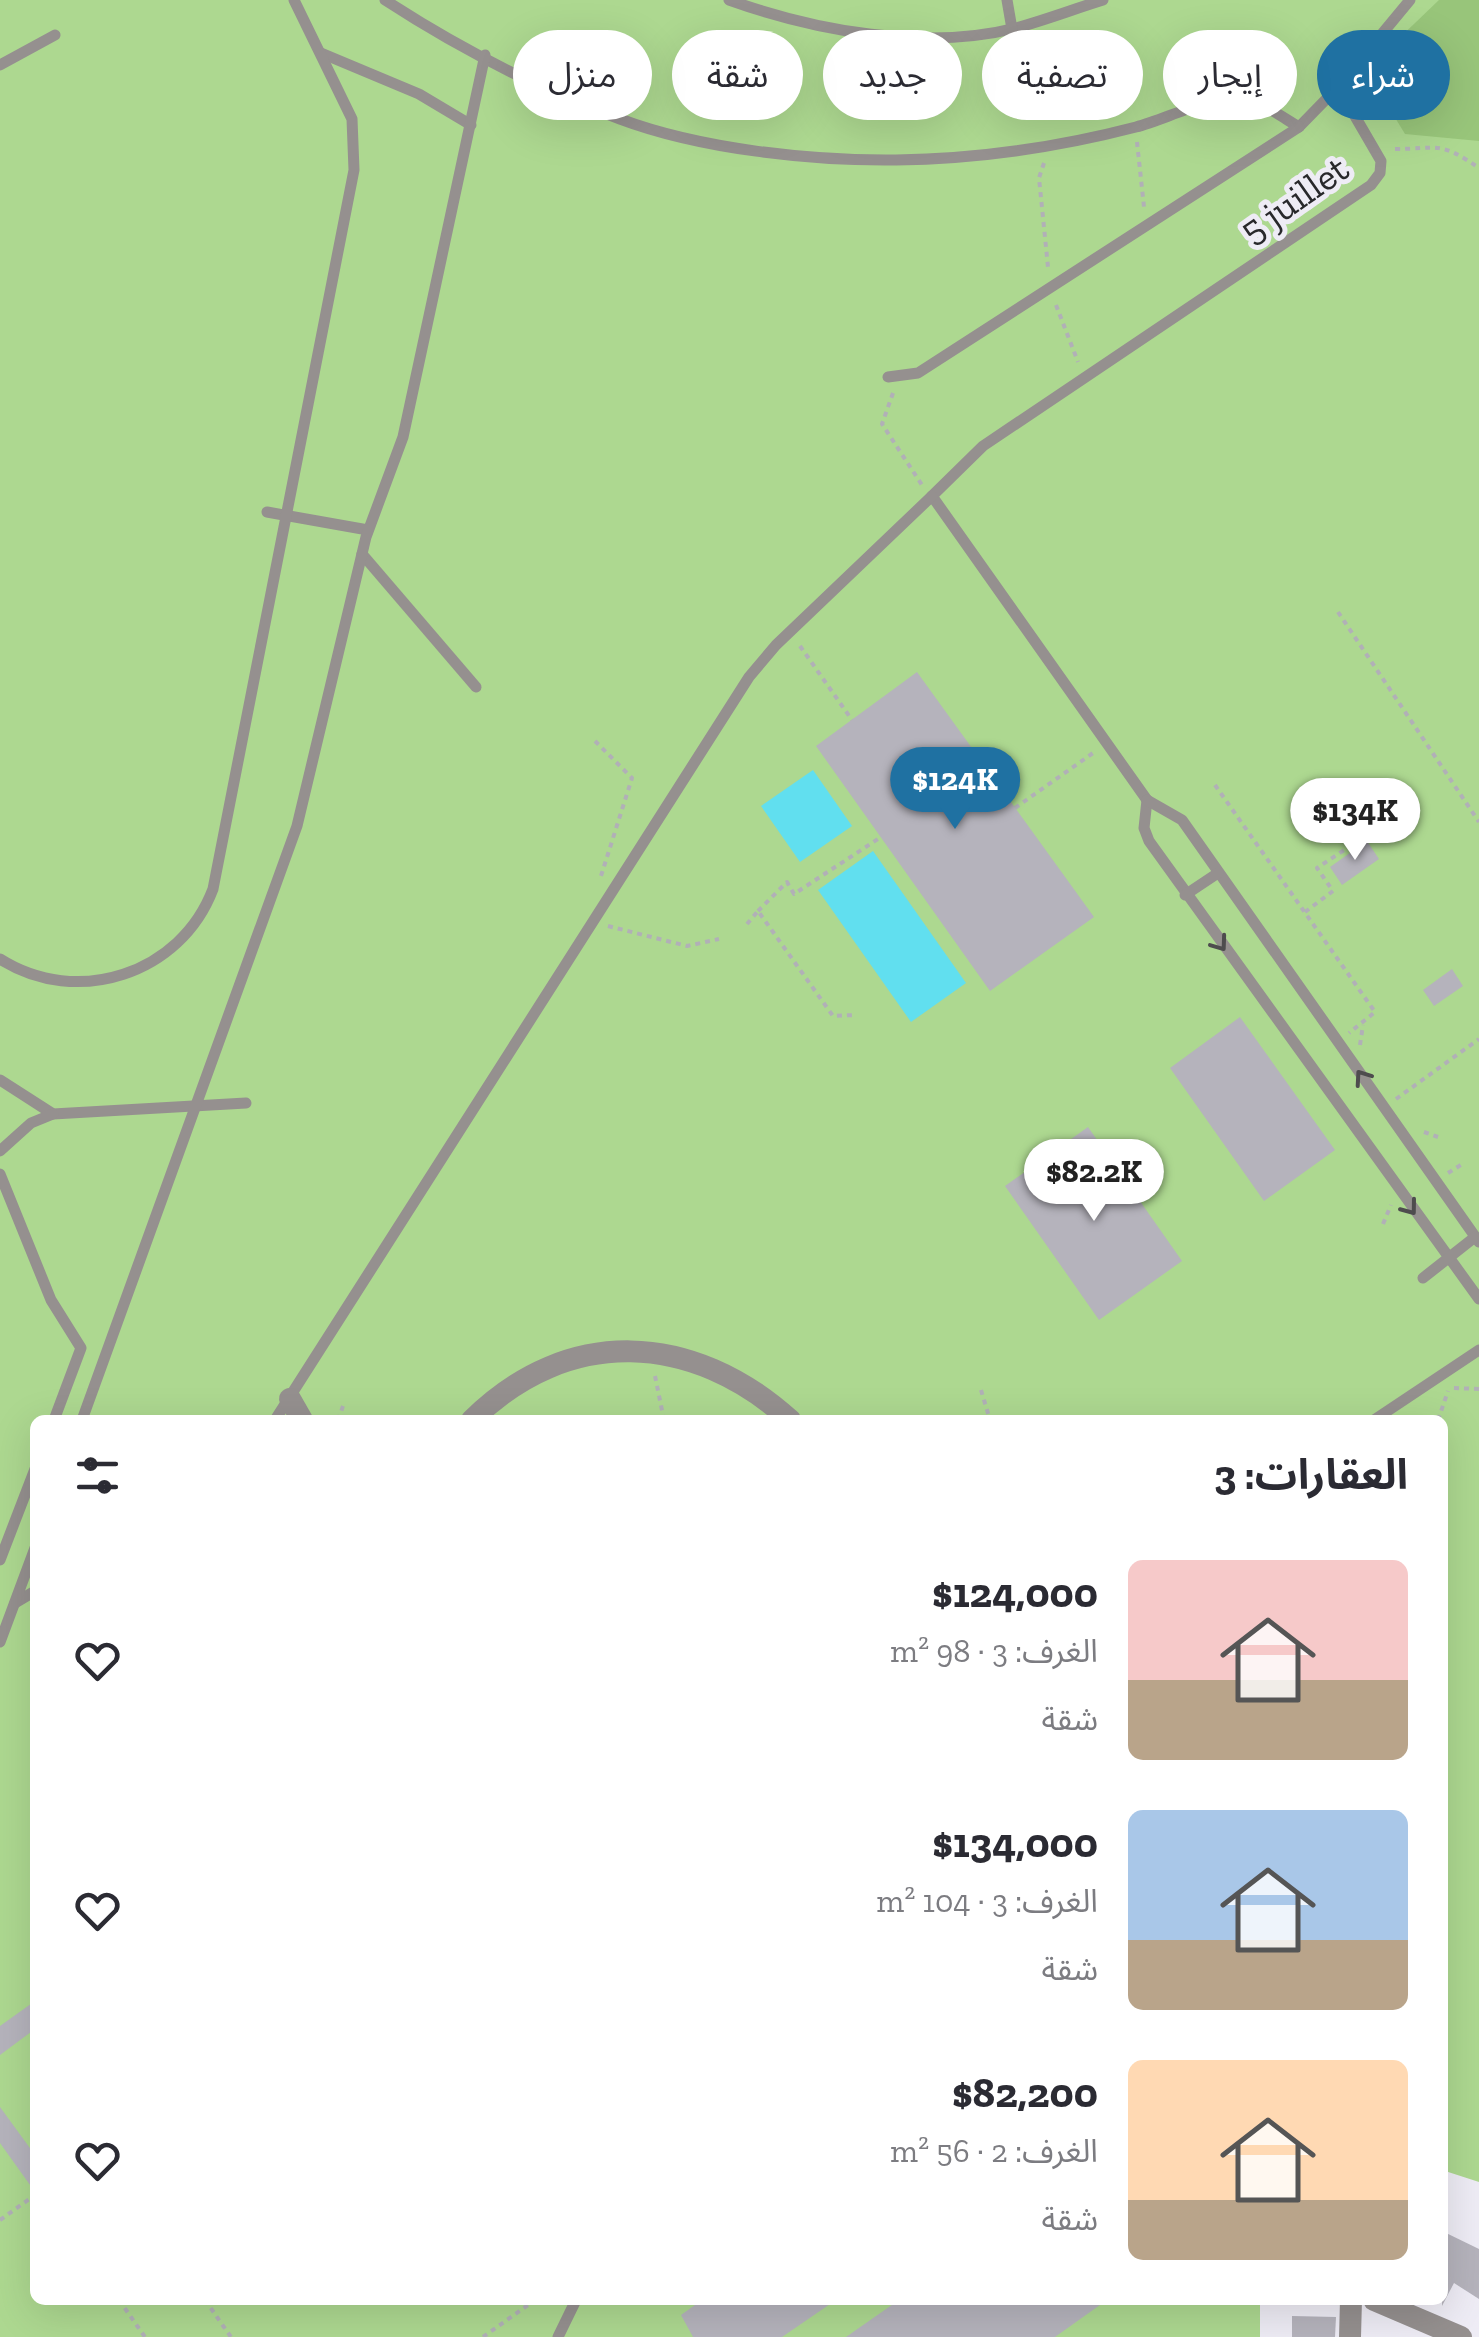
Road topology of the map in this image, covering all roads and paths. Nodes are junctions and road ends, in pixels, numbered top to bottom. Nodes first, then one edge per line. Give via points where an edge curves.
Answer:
1 (294, 0) edge
2 (385, 0) edge
3 (730, 0) edge
4 (1007, 0) edge
5 (1104, 0) edge
6 (1410, 0) edge
7 (1012, 29) junction
8 (1385, 30) edge
9 (55, 34) dead end
10 (321, 53) junction
11 (486, 55) junction
12 (0, 65) edge
13 (1317, 109) edge
14 (1358, 120) edge
15 (471, 125) junction
16 (1135, 127) junction
17 (1299, 127) junction
18 (1050, 144) junction
19 (1375, 149) junction
20 (1479, 168) edge
21 (1146, 226) junction
22 (1050, 288) junction
23 (1084, 376) junction
24 (893, 378) joint
25 (932, 496) junction
26 (267, 512) dead end
27 (368, 530) junction
28 (362, 554) junction
29 (1338, 612) dead end
30 (790, 632) junction
31 (476, 687) dead end
32 (852, 720) dead end
33 (595, 741) dead end
34 (1107, 743) junction
35 (1215, 785) dead end
36 (1147, 800) junction
37 (1015, 808) dead end
38 (1479, 822) edge
39 (1373, 831) dead end
40 (881, 836) dead end
41 (1218, 873) junction
42 (597, 889) dead end
43 (1185, 895) junction
44 (758, 911) junction
45 (1305, 912) junction
46 (593, 923) junction
47 (748, 924) dead end
48 (719, 939) dead end
49 (0, 959) edge
50 (854, 1015) dead end
51 (1479, 1039) edge
52 (1338, 1042) junction
53 (0, 1080) edge
54 (246, 1104) dead end
55 (1384, 1107) junction
56 (53, 1114) junction
57 (0, 1151) edge
58 (0, 1174) edge
59 (1477, 1239) edge
60 (1448, 1258) junction
61 (1423, 1278) dead end
62 (1479, 1299) edge
63 (82, 1348) junction
64 (1479, 1350) edge
65 (650, 1352) junction
66 (100, 1369) junction
67 (1449, 1388) dead end
68 (1479, 1389) edge
69 (981, 1390) dead end
70 (290, 1399) junction
71 (343, 1406) dead end
72 (56, 1415) edge
73 (84, 1415) edge
74 (279, 1415) edge
75 (299, 1415) edge
76 (340, 1415) edge
77 (477, 1415) edge
78 (663, 1415) edge
79 (783, 1415) edge
80 (988, 1415) edge
81 (1382, 1415) edge
82 (30, 1482) edge
83 (0, 1560) edge
84 (30, 1562) edge
85 (30, 1594) edge
86 (15, 1604) junction
87 (0, 1642) edge
88 (30, 2199) edge
89 (0, 2220) edge
90 (123, 2305) edge
91 (209, 2305) edge
92 (529, 2305) edge
93 (574, 2305) edge
94 (1351, 2305) edge
95 (1386, 2305) edge
96 (145, 2337) edge
97 (231, 2337) edge
98 (483, 2337) edge
99 (558, 2337) edge
100 (1350, 2337) edge
101 (1460, 2337) edge

1 - 10 lane
2 - 11 lane, 5 juillet
3 - 7 lane via 863,33
4 - 7 lane
5 - 7 lane
6 - 8 lane
9 - 12 lane
10 - 15 lane via 419,94
10 - 49 lane via 352,120 354,170 213,889 202,918 183,940 131,973 54,982
11 - 15 lane
11 - 18 lane, 5 juillet via 622,120 735,147 894,160
13 - 17 lane, 5 juillet
14 - 19 lane, 5 juillet
15 - 27 lane via 403,437
16 - 17 lane, 5 juillet via 1244,100
16 - 18 lane, 5 juillet
16 - 21 path
17 - 21 lane
18 - 22 path via 1039,178
19 - 20 path via 1426,144 1456,152
19 - 23 lane, 5 juillet via 1380,173 1371,185
21 - 22 lane
22 - 23 path
22 - 24 lane via 918,374
23 - 25 lane, 5 juillet via 983,446
24 - 25 path via 882,424
25 - 30 lane, 5 juillet
25 - 34 lane
26 - 27 lane
27 - 28 lane
28 - 31 lane
28 - 66 lane via 297,826
29 - 38 path
30 - 32 path
30 - 46 lane, 5 juillet via 728,708
33 - 42 path via 632,778
34 - 36 lane
34 - 37 path
35 - 45 path
36 - 41 lane via 1182,820
36 - 43 lane via 1149,842
39 - 45 path via 1317,868 1334,891
40 - 44 path via 794,894 787,882
41 - 43 lane
41 - 52 lane
43 -> 60 lane
44 - 47 path
44 - 50 path via 833,1016
45 - 52 path via 1375,1012
46 - 48 path via 687,946
46 - 70 lane, 5 juillet
51 - 55 path
55 -> 52 lane
53 - 56 lane
54 - 56 lane
55 - 59 lane
56 - 57 lane via 31,1123
58 - 63 lane via 51,1300
59 - 60 lane
60 - 61 lane
60 - 62 lane
63 - 66 lane
63 - 72 lane
64 - 81 lane
65 - 77 street via 567,1360 528,1376
65 - 78 path
65 - 79 street via 727,1373
66 - 73 lane
67 - 68 path
69 - 80 path
70 - 74 lane, 5 juillet
70 - 75 street
71 - 76 path
82 - 83 lane
84 - 86 lane
85 - 86 lane
86 - 87 lane
88 - 89 path
90 - 96 path
91 - 97 path
92 - 98 path
93 - 99 lane
94 - 100 street
95 - 101 street

